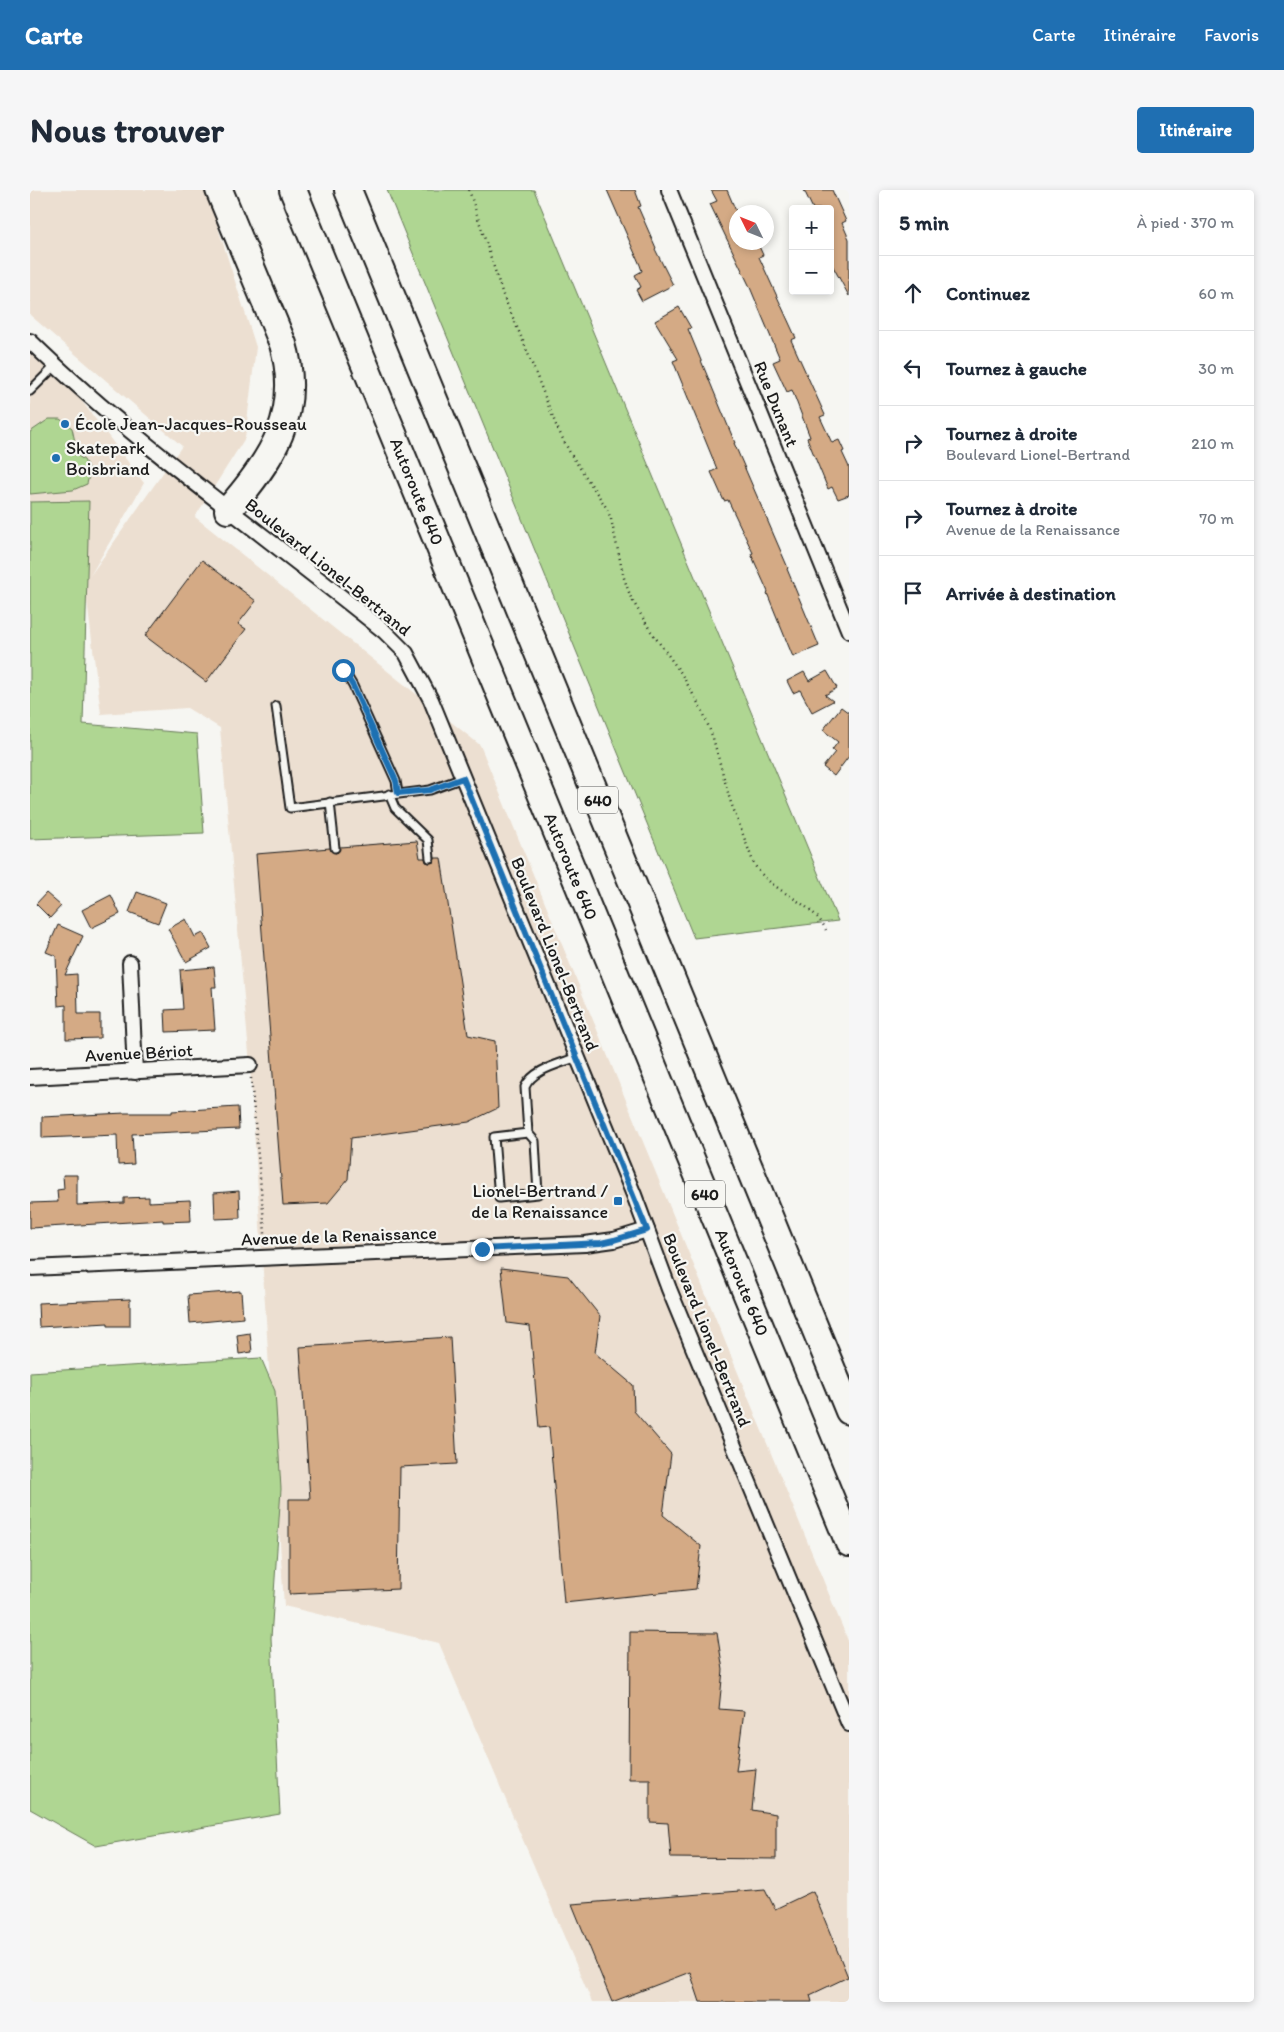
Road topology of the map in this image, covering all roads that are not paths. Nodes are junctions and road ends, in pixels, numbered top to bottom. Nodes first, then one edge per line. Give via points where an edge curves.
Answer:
1 (219, 190) edge
2 (280, 190) edge
3 (293, 190) edge
4 (348, 190) edge
5 (669, 190) edge
6 (321, 257) junction
7 (30, 341) edge
8 (55, 366) junction
9 (30, 391) edge
10 (228, 510) junction
11 (849, 631) edge
12 (343, 670) dead end
13 (276, 706) dead end
14 (463, 778) junction
15 (398, 793) junction
16 (389, 794) junction
17 (330, 802) junction
18 (335, 848) dead end
19 (430, 858) dead end
20 (130, 963) dead end
21 (577, 1057) junction
22 (250, 1065) road end
23 (135, 1072) junction
24 (30, 1077) edge
25 (528, 1133) junction
26 (647, 1230) junction
27 (30, 1268) edge
28 (849, 1411) edge
29 (849, 1543) edge
30 (849, 1724) edge

1 - 10 highway via 282,344 290,385 287,412 276,443 258,473
2 - 6 highway
3 - 6 highway, Autoroute 640 / 640
4 - 28 highway, 640
5 - 11 street, Rue Dunant
6 - 29 highway, Autoroute 640 / 640
7 - 8 street, Boulevard Lionel-Bertrand
8 - 9 lane
8 - 10 street, Boulevard Lionel-Bertrand via 166,462
10 - 14 street, Boulevard Lionel-Bertrand via 371,620 401,648 422,681
12 - 15 lane via 396,781
13 - 17 lane via 290,808
14 - 15 lane via 430,790
14 - 21 street, Boulevard Lionel-Bertrand
15 - 16 lane
16 - 17 lane
16 - 19 lane via 394,808 428,840
17 - 18 lane
20 - 23 street
21 - 25 lane via 528,1081 524,1094
21 - 26 street, Boulevard Lionel-Bertrand
22 - 23 street, Avenue Bériot
23 - 24 street, Avenue Bériot
25 - 25 lane via 494,1137 499,1198 538,1194 535,1141
26 - 27 street, Avenue de la Renaissance via 585,1244
26 - 30 street, Boulevard Lionel-Bertrand

